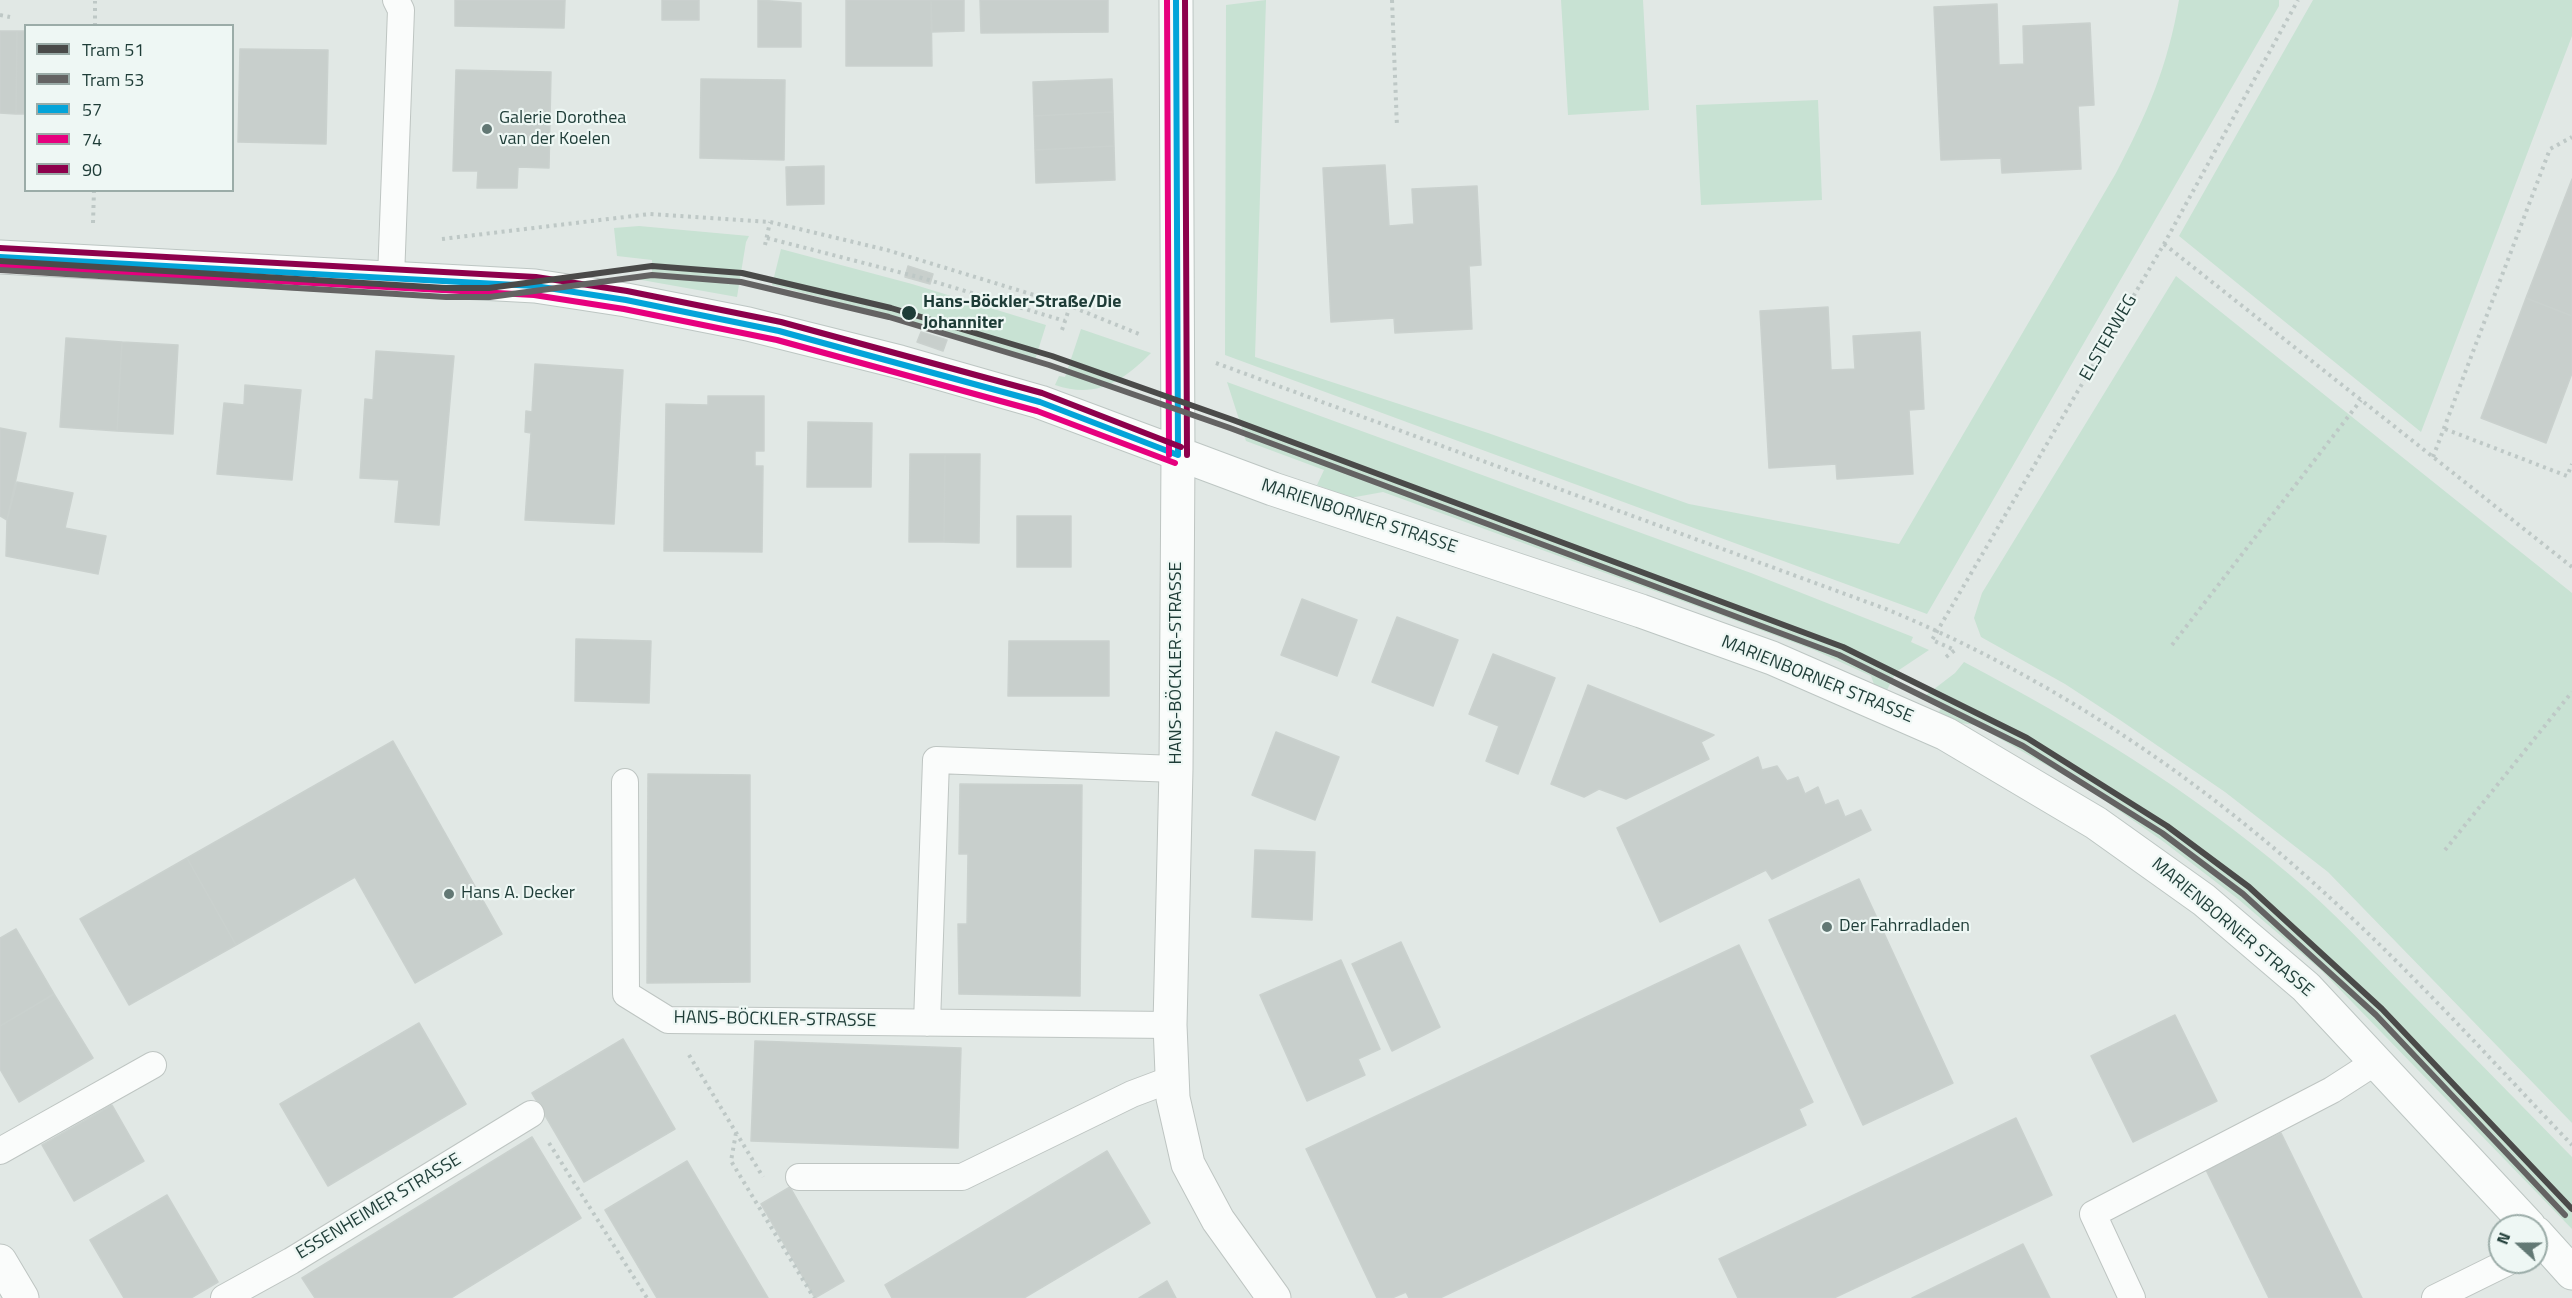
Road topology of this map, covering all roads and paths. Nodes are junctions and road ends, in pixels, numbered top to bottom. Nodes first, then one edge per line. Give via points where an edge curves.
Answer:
1 (396, 0) edge
2 (1176, 0) edge
3 (1392, 0) edge
4 (2298, 0) edge
5 (95, 1) edge
6 (0, 15) edge
7 (10, 17) dead end
8 (95, 24) edge
9 (1397, 128) dead end
10 (2572, 137) edge
11 (94, 192) edge
12 (93, 222) dead end
13 (770, 222) junction
14 (767, 238) junction
15 (2164, 244) junction
16 (393, 245) junction
17 (765, 245) dead end
18 (0, 257) edge
19 (391, 278) junction
20 (1070, 306) junction
21 (1065, 321) junction
22 (1062, 330) dead end
23 (1142, 335) dead end
24 (2361, 400) junction
25 (2445, 429) junction
26 (1178, 455) junction
27 (2433, 457) junction
28 (2572, 464) edge
29 (2572, 567) edge
30 (2172, 645) dead end
31 (1946, 657) dead end
32 (2572, 692) edge
33 (1176, 769) junction
34 (625, 782) dead end
35 (2445, 850) dead end
36 (668, 1020) junction
37 (927, 1023) junction
38 (1170, 1025) junction
39 (2377, 1061) junction
40 (153, 1065) dead end
41 (1172, 1079) junction
42 (531, 1114) joint
43 (736, 1132) junction
44 (0, 1151) edge
45 (799, 1177) joint
46 (2515, 1214) edge
47 (2548, 1249) edge
48 (0, 1261) edge
49 (2488, 1272) edge
50 (2572, 1273) edge
51 (22, 1298) edge
52 (225, 1298) edge
53 (646, 1298) edge
54 (814, 1298) edge
55 (1274, 1298) edge
56 (2132, 1298) edge
57 (2435, 1298) edge

1 - 16 lane via 401,10
2 - 26 street, HANS-BÖCKLER-STRASSE
3 - 9 path
4 - 15 path, ELSTERWEG
5 - 8 path
6 - 7 path
10 - 25 path via 2550,149
11 - 12 path
13 - 14 path
13 - 16 path via 650,214
13 - 20 path via 887,250
14 - 17 path
14 - 21 path via 922,278
15 - 24 path
15 - 31 path, ELSTERWEG via 1932,640 1955,650
16 - 19 lane
18 - 19 street, MARIENBORNER STRASSE
19 - 26 street, MARIENBORNER STRASSE via 536,286 748,324 1040,402
20 - 21 path
20 - 23 path
21 - 22 path
24 - 27 path
24 - 30 path
25 - 27 path
25 - 28 path via 2567,476
26 - 33 street, HANS-BÖCKLER-STRASSE
26 - 39 street, MARIENBORNER STRASSE via 1772,658 1946,734 2096,823 2204,900 2306,987
27 - 29 path
32 - 35 path
33 - 37 lane via 936,760
33 - 38 street, HANS-BÖCKLER-STRASSE
34 - 36 lane, HANS-BÖCKLER-STRASSE via 626,994
36 - 37 lane, HANS-BÖCKLER-STRASSE
36 - 43 path
37 - 38 lane, HANS-BÖCKLER-STRASSE
38 - 41 street, HANS-BÖCKLER-STRASSE
39 - 46 street, MARIENBORNER STRASSE
39 - 56 lane via 2332,1090 2093,1214
40 - 44 lane
41 - 45 lane via 1132,1094 962,1177
41 - 55 street, HANS-BÖCKLER-STRASSE via 1188,1164 1218,1220
42 - 52 lane, ESSENHEIMER STRASSE
42 - 53 path
43 - 45 path via 763,1178
43 - 54 path via 731,1161
47 - 50 street, MARIENBORNER STRASSE
48 - 51 street
49 - 57 lane

